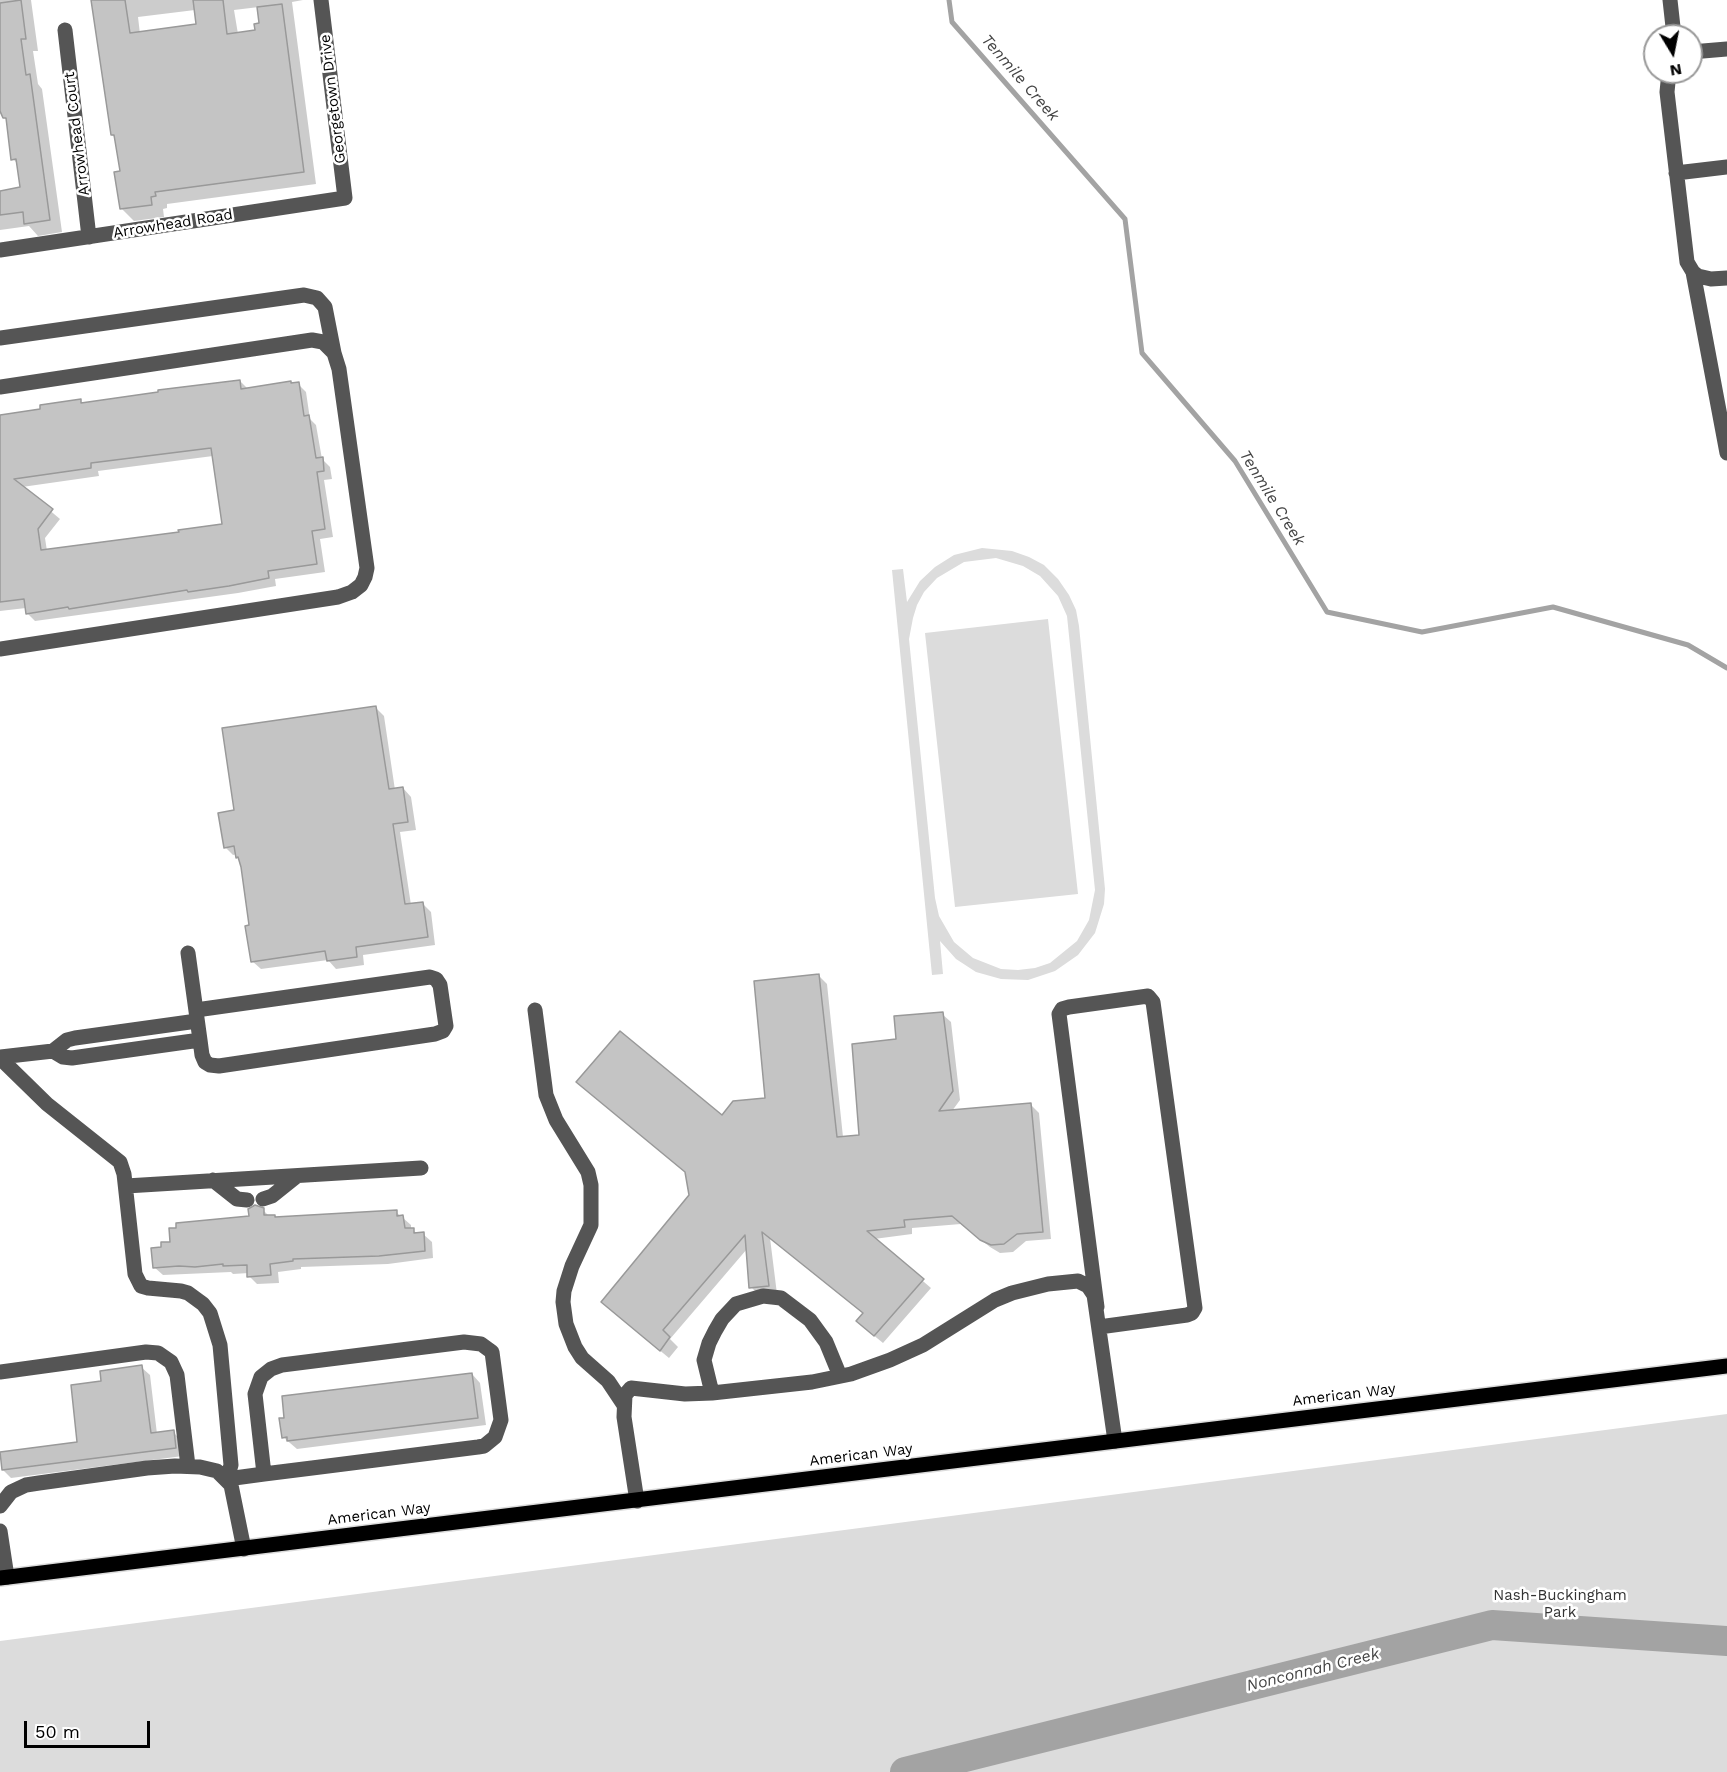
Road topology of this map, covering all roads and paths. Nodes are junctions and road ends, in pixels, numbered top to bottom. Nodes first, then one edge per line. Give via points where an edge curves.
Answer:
1 (321, 0) edge
2 (1671, 0) edge
3 (1673, 24) edge
4 (65, 30) dead end
5 (1727, 49) edge
6 (1703, 51) edge
7 (1668, 84) edge
8 (1727, 167) edge
9 (1676, 173) junction
10 (345, 198) joint
11 (89, 237) junction
12 (0, 250) edge
13 (1693, 272) junction
14 (1727, 278) edge
15 (0, 338) edge
16 (334, 353) junction
17 (0, 387) edge
18 (1727, 453) edge
19 (0, 649) edge
20 (188, 953) dead end
21 (535, 1010) dead end
22 (196, 1016) junction
23 (125, 1031) junction
24 (200, 1040) junction
25 (127, 1050) junction
26 (53, 1051) junction
27 (0, 1058) edge
28 (421, 1168) dead end
29 (297, 1176) junction
30 (213, 1180) junction
31 (126, 1186) junction
32 (263, 1199) dead end
33 (247, 1200) dead end
34 (1097, 1307) junction
35 (1100, 1327) junction
36 (1727, 1366) edge
37 (0, 1372) edge
38 (840, 1376) junction
39 (712, 1393) junction
40 (624, 1404) junction
41 (1115, 1441) junction
42 (188, 1466) junction
43 (264, 1474) junction
44 (227, 1479) junction
45 (2, 1498) edge
46 (637, 1501) junction
47 (0, 1531) edge
48 (244, 1549) junction
49 (4, 1578) edge

1 - 10 street, Georgetown Drive
2 - 3 street
4 - 11 street, Arrowhead Court
5 - 6 street
7 - 9 street
8 - 9 street
9 - 13 street via 1685,256
10 - 11 street, Arrowhead Road
11 - 12 street, Arrowhead Road
13 - 14 street via 1711,279
13 - 18 street
15 - 16 street via 304,295 317,297 325,307
16 - 17 street via 326,344 312,340
16 - 19 street via 366,561 365,577 356,589 338,597
20 - 22 street
21 - 40 street via 546,1095 556,1120 588,1172 591,1185 591,1225 564,1291 566,1324 582,1358 608,1381
22 - 23 street
22 - 24 street
22 - 24 street via 430,977 440,985 446,1023 438,1034 216,1066 204,1060
23 - 25 street
23 - 26 street via 71,1039
24 - 25 street
25 - 26 street via 72,1058
26 - 27 street
27 - 31 street via 47,1104 120,1162
28 - 29 street
29 - 30 street
29 - 32 street
30 - 31 street
30 - 33 street via 237,1199
31 - 44 street via 137,1280 148,1288 188,1293 203,1304 214,1323 220,1345 231,1461
34 - 35 street
34 - 35 street via 1059,1014 1069,1006 1148,996 1153,1000 1195,1308 1187,1315
34 - 38 street via 1091,1290 1078,1281 1030,1288 995,1300 907,1353
35 - 41 street
36 - 41 main road, American Way
37 - 42 street via 158,1353 171,1362 177,1376
38 - 39 street
38 - 39 street via 826,1342 810,1320 781,1298 763,1296 736,1304 722,1318 704,1360
39 - 40 street via 685,1394 635,1387 628,1390
40 - 46 street
41 - 46 main road, American Way
42 - 44 street via 209,1468
42 - 45 street via 39,1483
43 - 43 street via 484,1446 495,1437 501,1420 494,1358 488,1348 465,1342 275,1367 264,1374 255,1399
43 - 44 street
44 - 48 street via 233,1490
46 - 48 main road, American Way
47 - 49 street
48 - 49 main road, American Way

